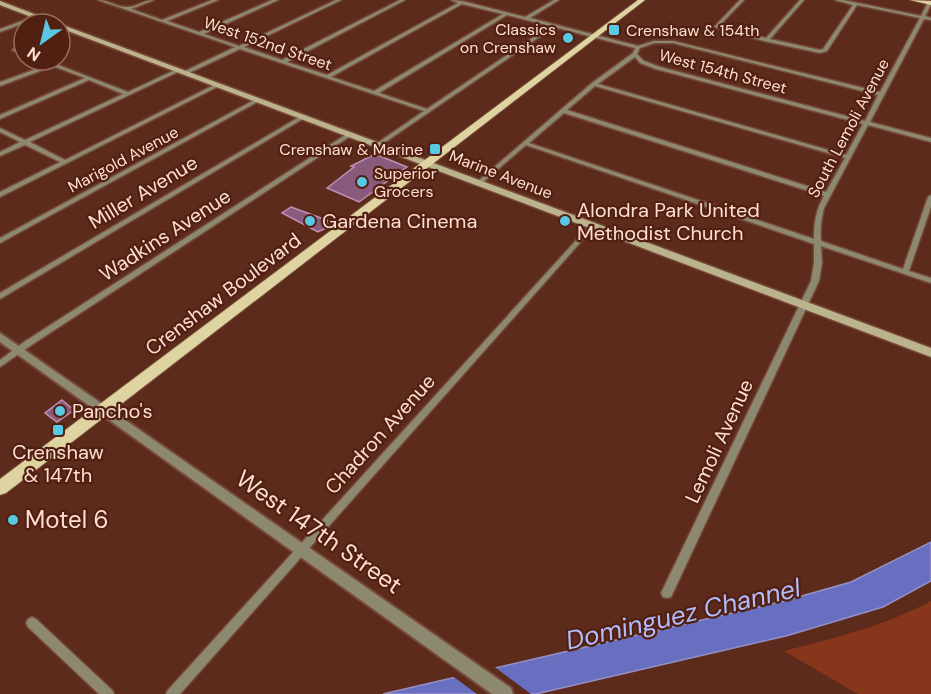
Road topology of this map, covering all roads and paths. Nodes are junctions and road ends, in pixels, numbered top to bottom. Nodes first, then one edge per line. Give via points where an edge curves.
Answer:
1 (100, 0) edge
2 (152, 0) edge
3 (216, 0) edge
4 (276, 0) edge
5 (339, 0) edge
6 (403, 0) edge
7 (453, 0) edge
8 (557, 0) edge
9 (642, 0) edge
10 (742, 0) edge
11 (802, 0) edge
12 (837, 0) edge
13 (913, 0) edge
14 (21, 1) edge
15 (462, 2) junction
16 (930, 3) edge
17 (856, 4) junction
18 (2, 5) edge
19 (127, 9) junction
20 (23, 12) edge
21 (506, 14) junction
22 (922, 17) junction
23 (525, 19) junction
24 (931, 19) edge
25 (163, 21) junction
26 (553, 26) junction
27 (72, 30) edge
28 (199, 34) junction
29 (595, 36) junction
30 (766, 40) junction
31 (239, 47) junction
32 (638, 47) junction
33 (635, 54) junction
34 (282, 62) junction
35 (182, 72) junction
36 (327, 77) junction
37 (90, 78) junction
38 (0, 84) edge
39 (594, 84) junction
40 (218, 85) junction
41 (375, 93) junction
42 (128, 94) junction
43 (880, 94) junction
44 (258, 100) junction
45 (428, 111) junction
46 (563, 111) junction
47 (0, 117) edge
48 (303, 117) junction
49 (865, 122) junction
50 (0, 130) edge
51 (350, 134) junction
52 (931, 140) edge
53 (25, 142) junction
54 (525, 143) junction
55 (378, 145) junction
56 (0, 154) edge
57 (848, 157) junction
58 (65, 162) junction
59 (427, 164) junction
60 (479, 183) junction
61 (0, 195) edge
62 (828, 195) junction
63 (931, 197) edge
64 (592, 226) junction
65 (0, 241) edge
66 (817, 243) junction
67 (905, 273) junction
68 (931, 281) edge
69 (0, 296) edge
70 (803, 305) junction
71 (0, 337) edge
72 (19, 351) junction
73 (931, 353) edge
74 (0, 364) edge
75 (104, 410) junction
76 (0, 488) edge
77 (303, 550) junction
78 (666, 592) dead end
79 (32, 623) dead end
80 (108, 694) edge
81 (172, 694) edge
82 (505, 694) edge

1 - 19 street, West 152nd Street
2 - 19 street
3 - 25 street
4 - 28 street
5 - 31 street
6 - 34 street
7 - 15 street, West 154th Street
8 - 23 street
9 - 29 main road, Crenshaw Boulevard
10 - 30 street via 716,25
11 - 30 street
12 - 17 street
13 - 16 main road
14 - 18 main road
15 - 21 street, West 154th Street
15 - 36 street
16 - 22 street, South Lemoli Avenue
17 - 22 street
17 - 30 street via 825,50
18 - 20 main road
19 - 25 street, West 152nd Street
21 - 23 street, West 154th Street
21 - 41 street
22 - 24 street
22 - 43 street, South Lemoli Avenue
23 - 26 street, West 154th Street
25 - 28 street, West 152nd Street
26 - 29 street, West 154th Street
26 - 45 street
27 - 35 main road, Marine Avenue
28 - 31 street, West 152nd Street
29 - 32 street, West 154th Street
29 - 59 main road, Crenshaw Boulevard
31 - 34 street, West 152nd Street
31 - 35 street
32 - 33 street, West 154th Street
32 - 43 street via 673,42
33 - 39 street
33 - 49 street, West 154th Street via 642,62 658,68
34 - 36 street, West 152nd Street
35 - 40 main road, Marine Avenue
35 - 42 street
36 - 41 street, West 152nd Street
37 - 38 street via 52,64
37 - 42 street
37 - 47 street
39 - 46 street
39 - 57 street
40 - 44 main road, Marine Avenue
40 - 58 street
41 - 45 street, West 152nd Street
42 - 53 street
43 - 49 street, South Lemoli Avenue
44 - 48 main road, Marine Avenue
44 - 65 street, Marigold Avenue
45 - 55 street
46 - 54 street
46 - 62 street
48 - 51 main road, Marine Avenue
48 - 69 street, Miller Avenue
49 - 52 street, West 154th Street
49 - 57 street, South Lemoli Avenue
50 - 53 street
51 - 55 main road, Marine Avenue
51 - 72 street, Wadkins Avenue
53 - 56 street
53 - 58 street
54 - 60 street
54 - 66 street
55 - 59 main road, Marine Avenue
57 - 62 street, South Lemoli Avenue
58 - 61 street
59 - 60 main road, Marine Avenue
59 - 75 main road, Crenshaw Boulevard
60 - 64 main road, Marine Avenue
62 - 66 street, South Lemoli Avenue via 818,215
63 - 67 street
64 - 70 main road, Marine Avenue
64 - 77 street, Chadron Avenue
66 - 67 street
66 - 70 street, South Lemoli Avenue via 817,273
67 - 68 street
70 - 73 main road, Marine Avenue
70 - 78 street, Lemoli Avenue
71 - 72 street, West 147th Street
72 - 74 street, Wadkins Avenue
72 - 75 street, West 147th Street
75 - 76 main road, Crenshaw Boulevard
75 - 77 street, West 147th Street
77 - 81 street, Chadron Avenue
77 - 82 street, West 147th Street
79 - 80 street

